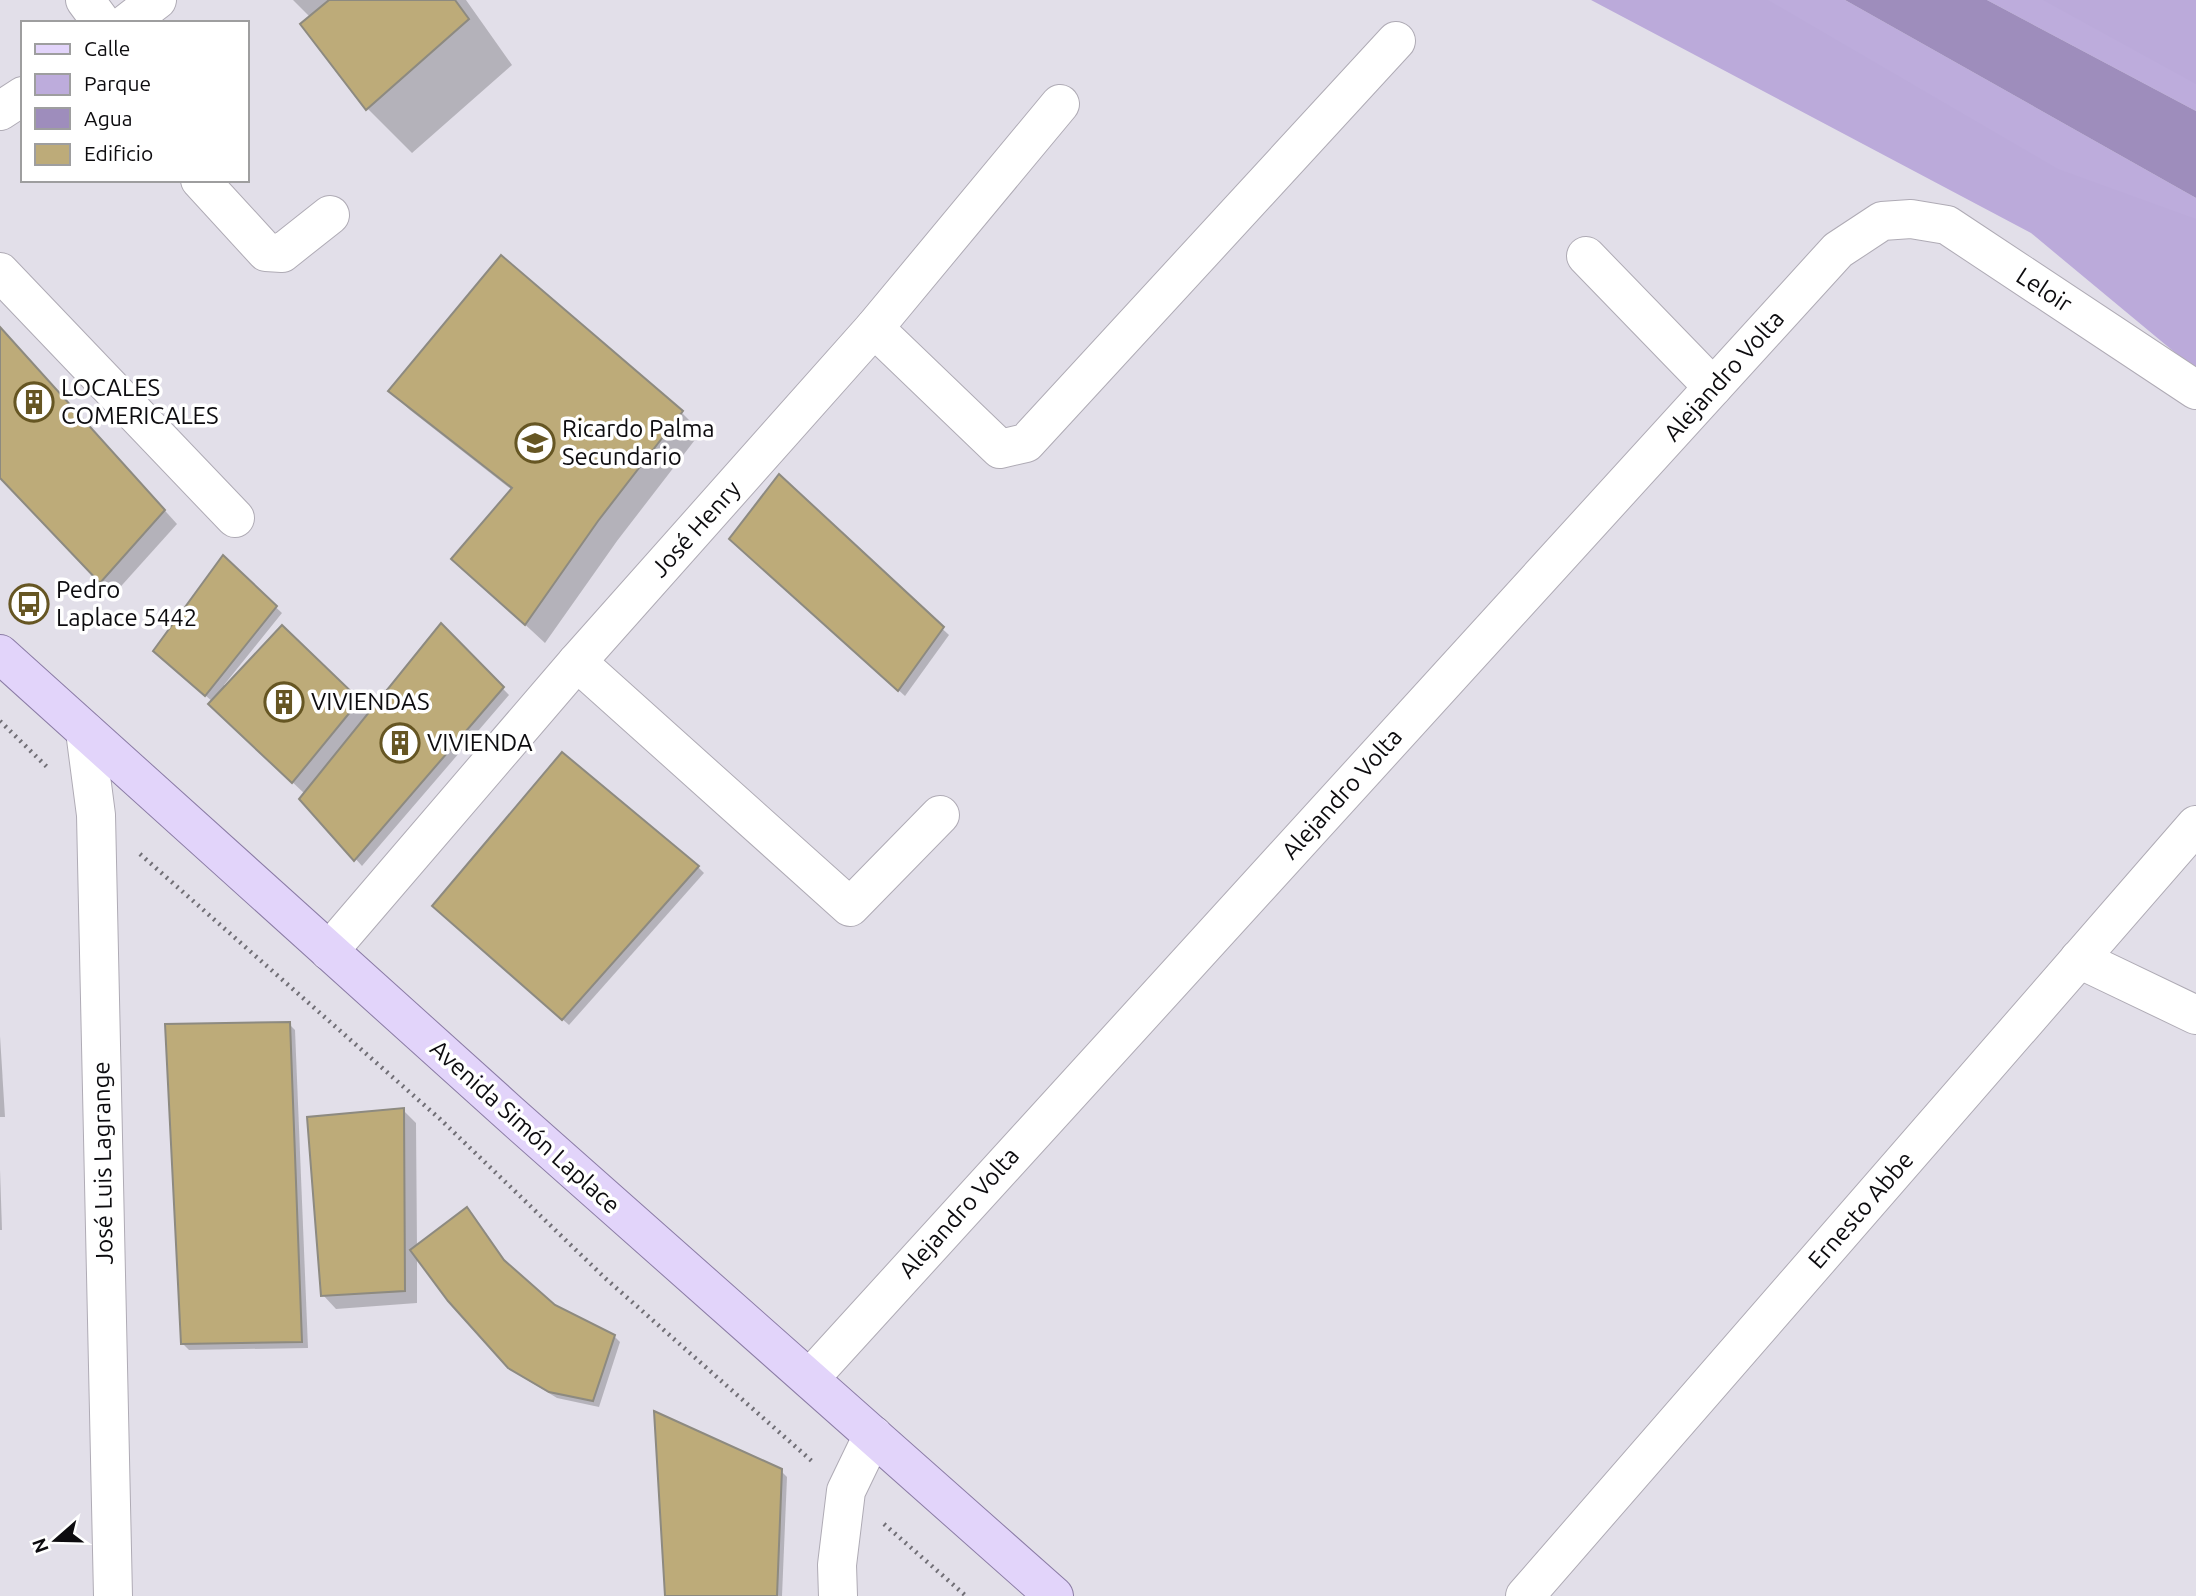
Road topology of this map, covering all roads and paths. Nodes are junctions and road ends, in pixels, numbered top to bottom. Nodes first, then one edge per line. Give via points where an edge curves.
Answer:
1 (85, 0) edge
2 (101, 21) edge
3 (1396, 41) dead end
4 (21, 97) edge
5 (1060, 104) dead end
6 (0, 111) edge
7 (202, 182) edge
8 (330, 215) dead end
9 (1882, 221) joint
10 (1586, 256) dead end
11 (0, 272) edge
12 (874, 328) junction
13 (1713, 387) junction
14 (2196, 390) edge
15 (235, 518) dead end
16 (0, 654) edge
17 (577, 662) junction
18 (0, 721) edge
19 (85, 731) junction
20 (48, 768) dead end
21 (96, 815) junction
22 (940, 815) dead end
23 (2196, 825) edge
24 (329, 951) junction
25 (2079, 959) junction
26 (2196, 1014) edge
27 (810, 1378) junction
28 (873, 1435) junction
29 (846, 1491) junction
30 (113, 1596) edge
31 (838, 1596) edge
32 (966, 1596) edge
33 (1054, 1596) edge
34 (1525, 1596) edge

1 - 2 street
3 - 12 street via 1026,443 1000,449
4 - 6 street
5 - 12 street, José Henry
7 - 8 street via 266,252 282,253
9 - 13 street, Alejandro Volta via 1838,250
9 - 14 street, Leloir via 1911,219 1947,225
10 - 13 street
11 - 15 street
12 - 17 street, José Henry
13 - 27 street, Alejandro Volta
16 - 19 main road, Avenida Simón Laplace
17 - 22 street via 850,907
17 - 24 street, José Henry
18 - 20 path
19 - 21 street, José Luis Lagrange
19 - 24 main road, Avenida Simón Laplace
21 - 29 path via 440,1119 605,1278
21 - 30 street, José Luis Lagrange
23 - 25 street, Ernesto Abbe
24 - 27 main road, Avenida Simón Laplace
25 - 26 street
25 - 34 street, Ernesto Abbe
27 - 28 main road, Avenida Simón Laplace
28 - 29 street
28 - 33 main road, Avenida Simón Laplace
29 - 31 street
29 - 32 path

